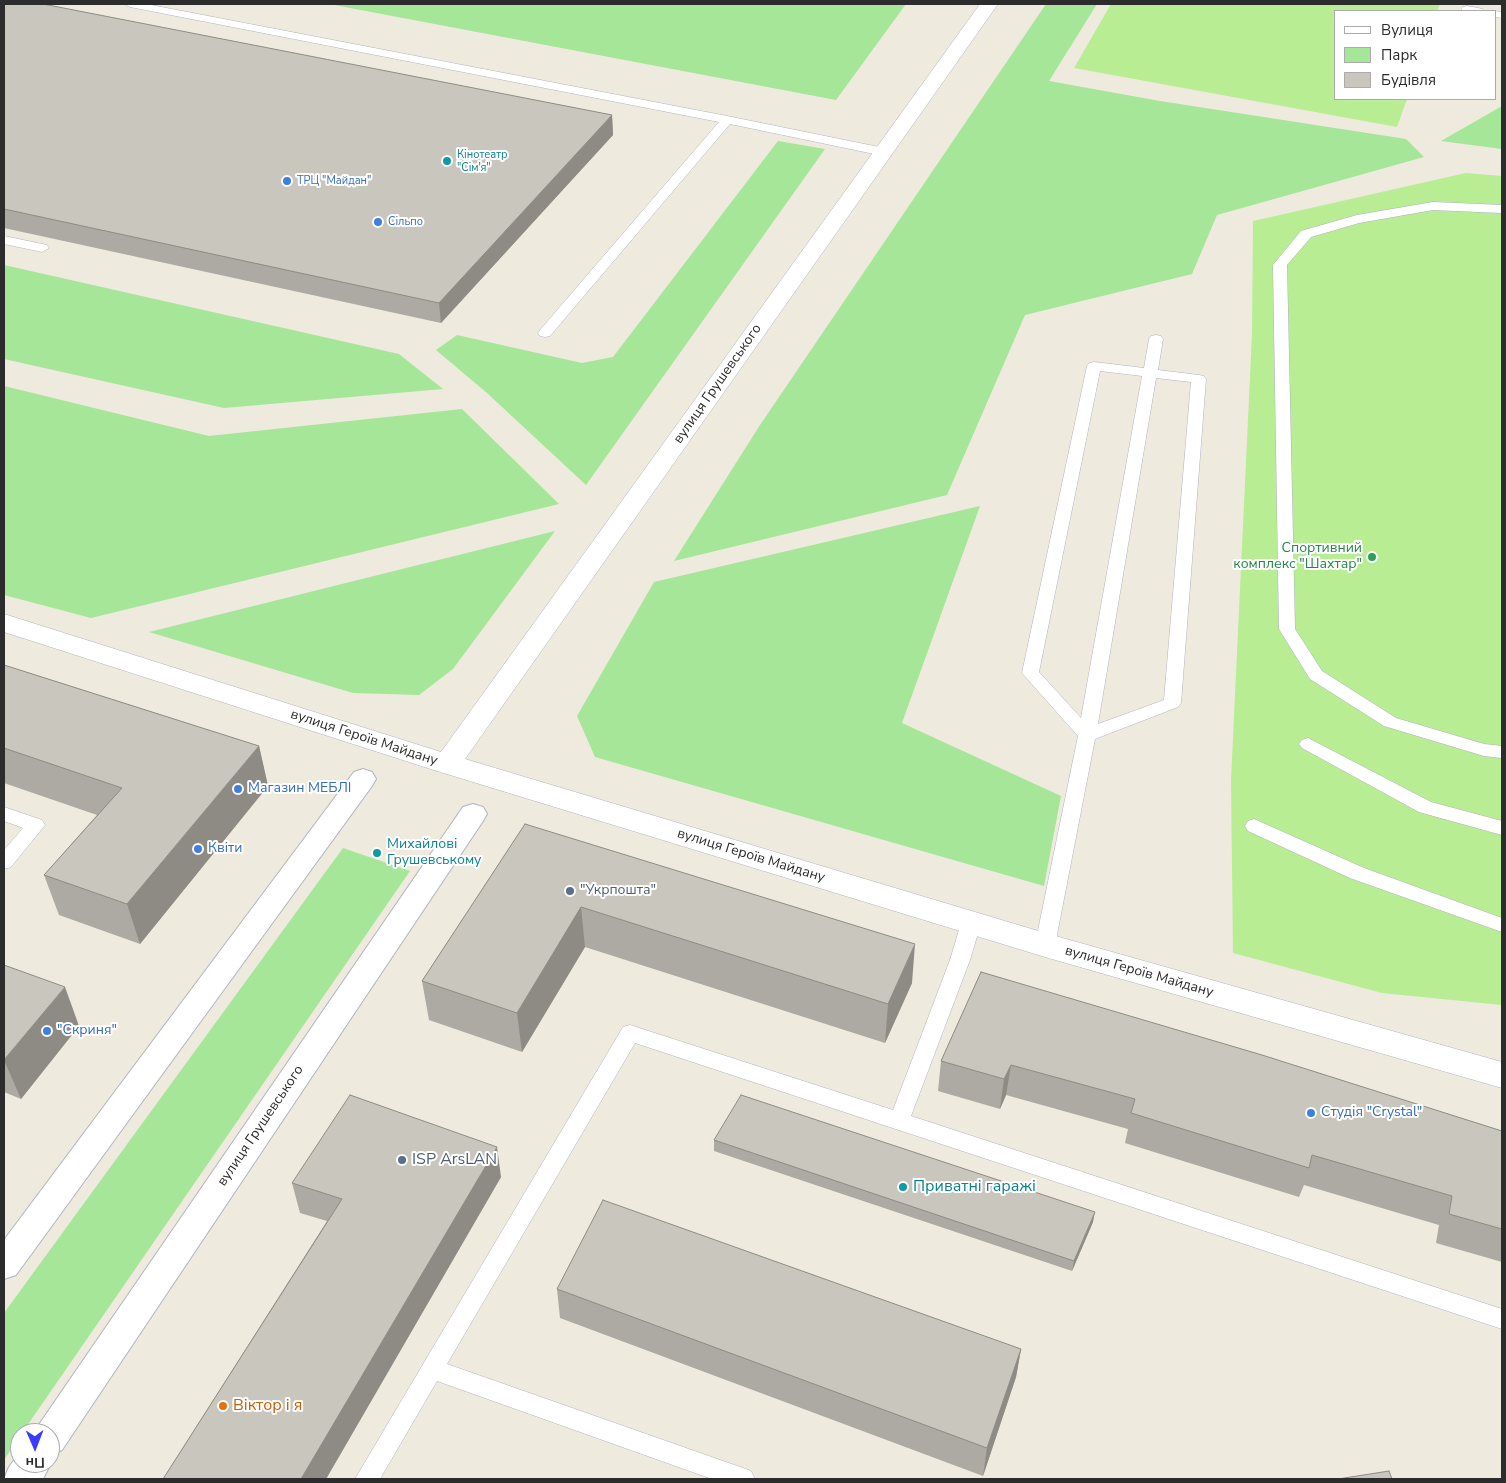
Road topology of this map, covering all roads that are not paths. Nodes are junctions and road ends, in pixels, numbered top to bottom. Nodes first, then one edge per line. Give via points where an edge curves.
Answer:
1 (130, 4) edge
2 (989, 4) edge
3 (1467, 9) dead end
4 (1473, 10) edge
5 (727, 120) junction
6 (884, 152) junction
7 (1502, 209) edge
8 (4, 240) edge
9 (42, 248) dead end
10 (544, 333) dead end
11 (1156, 339) dead end
12 (1150, 372) junction
13 (4, 623) edge
14 (1087, 735) junction
15 (1308, 744) dead end
16 (1502, 752) edge
17 (447, 764) junction
18 (363, 779) dead end
19 (4, 814) edge
20 (473, 814) dead end
21 (1254, 826) dead end
22 (1502, 828) edge
23 (4, 862) edge
24 (971, 922) junction
25 (1502, 925) edge
26 (1045, 945) junction
27 (1502, 1075) edge
28 (899, 1121) junction
29 (4, 1265) edge
30 (1502, 1319) edge
31 (433, 1369) junction
32 (60, 1423) edge
33 (367, 1479) edge
34 (743, 1479) edge

1 - 5 lane
2 - 6 street, вулиця Грушевського
3 - 4 lane
5 - 6 lane
5 - 10 lane
6 - 17 street, вулиця Грушевського
7 - 16 lane via 1433,206 1357,219 1306,234 1280,265 1287,629 1316,675 1390,722 1484,750
8 - 9 lane
11 - 12 lane
12 - 14 lane
12 - 14 lane via 1094,366 1030,673
12 - 14 lane via 1198,379 1172,703
13 - 17 street, вулиця Героїв Майдану
14 - 26 lane
15 - 22 lane via 1426,807
17 - 24 street, вулиця Героїв Майдану
18 - 29 street
19 - 23 lane via 36,824
20 - 32 street, вулиця Грушевського
21 - 25 lane via 1357,873
24 - 26 street, вулиця Героїв Майдану
24 - 28 lane via 960,960
26 - 27 street, вулиця Героїв Майдану
28 - 30 lane
28 - 31 lane via 630,1033
31 - 33 lane
31 - 34 lane

